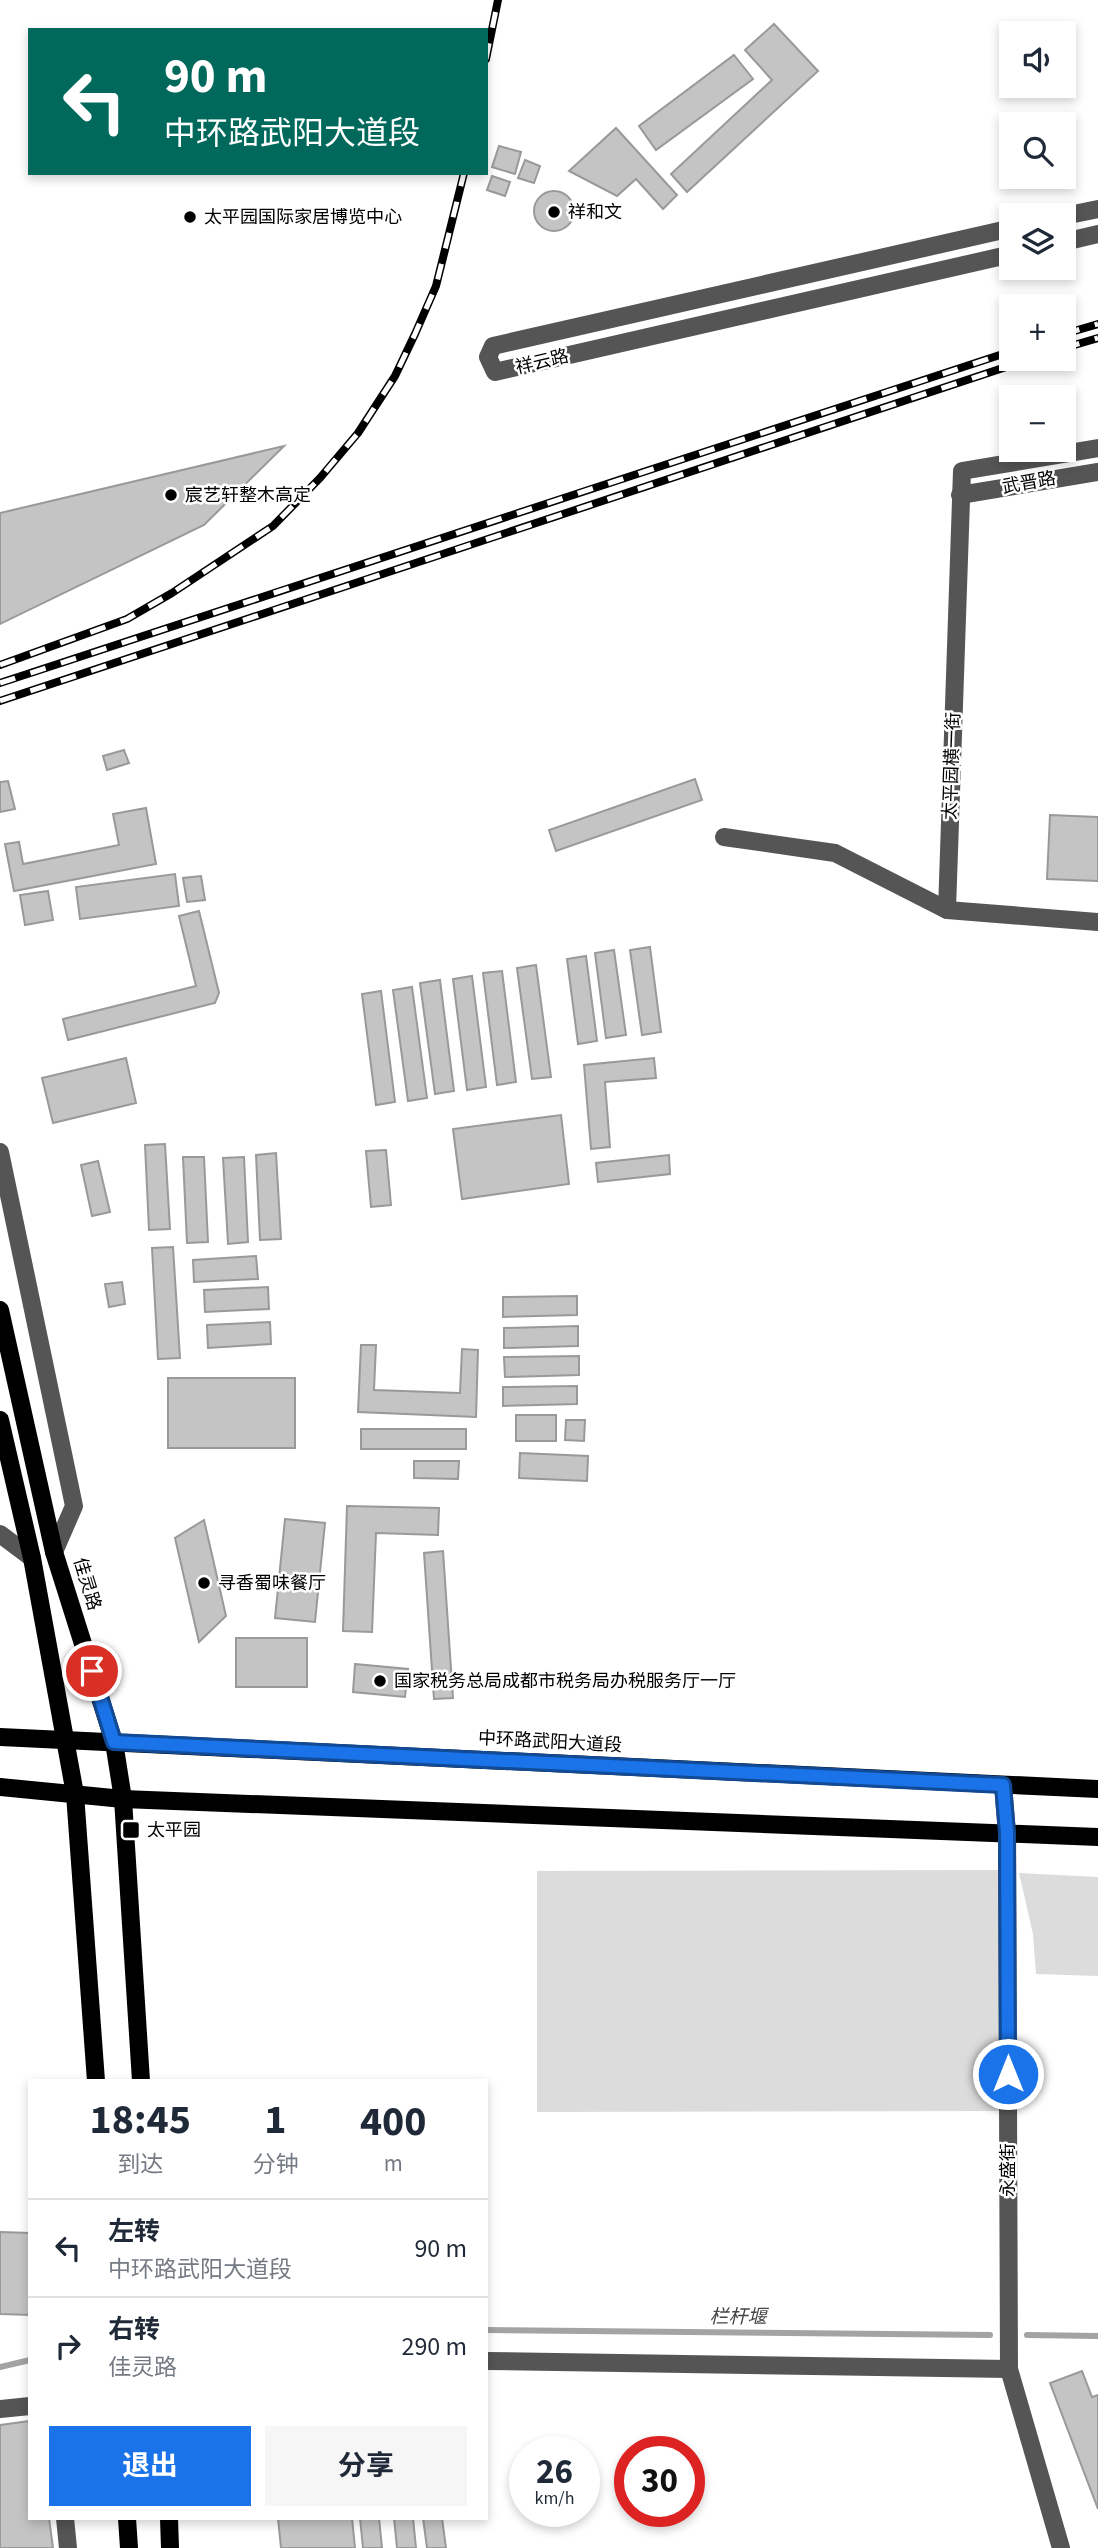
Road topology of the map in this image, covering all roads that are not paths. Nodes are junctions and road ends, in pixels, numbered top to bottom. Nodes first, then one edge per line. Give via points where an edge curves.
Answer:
1 (1098, 209) edge
2 (1076, 214) edge
3 (999, 231) edge
4 (1098, 234) edge
5 (1076, 239) edge
6 (999, 257) edge
7 (1098, 448) edge
8 (962, 471) joint
9 (1098, 472) edge
10 (960, 495) junction
11 (724, 837) dead end
12 (947, 910) junction
13 (1098, 922) edge
14 (0, 1152) edge
15 (0, 1310) edge
16 (0, 1420) edge
17 (0, 1534) edge
18 (54, 1552) junction
19 (32, 1558) junction
20 (0, 1737) edge
21 (66, 1742) junction
22 (114, 1742) junction
23 (1003, 1785) junction
24 (0, 1787) edge
25 (1098, 1789) edge
26 (75, 1794) junction
27 (123, 1799) junction
28 (1007, 1833) junction
29 (1098, 1837) edge
30 (96, 2079) edge
31 (141, 2079) edge
32 (488, 2361) edge
33 (1009, 2369) junction
34 (28, 2406) edge
35 (0, 2409) edge
36 (65, 2520) edge
37 (127, 2520) edge
38 (169, 2520) edge
39 (68, 2548) edge
40 (129, 2548) edge
41 (170, 2548) edge
42 (1061, 2548) edge

1 - 2 street
3 - 6 street, 祥云路 via 493,346 488,357 495,372
4 - 5 street
7 - 8 street, 武晋路
8 - 10 street, 太平园横一街
9 - 10 street, 武晋路
10 - 12 street, 太平园横一街
11 - 12 street via 835,853
12 - 13 street
14 - 18 street via 75,1506
15 - 18 main road, 佳灵路
16 - 19 main road
17 - 19 street
18 - 22 main road, 佳灵路
19 - 21 main road
20 - 21 main road, 中环路武阳大道段
21 - 22 main road, 中环路武阳大道段
21 - 26 main road
22 - 23 main road, 中环路武阳大道段
22 - 27 main road, 佳灵路
23 - 25 main road, 中环路武阳大道段
23 - 28 street, 永盛街
24 - 26 main road
26 - 27 main road
26 - 30 main road
27 - 28 main road
27 - 31 main road, 佳灵路
28 - 29 main road
28 - 33 street, 永盛街
32 - 33 street
33 - 42 street, 永盛街
34 - 35 street
36 - 39 street
37 - 40 main road
38 - 41 main road

